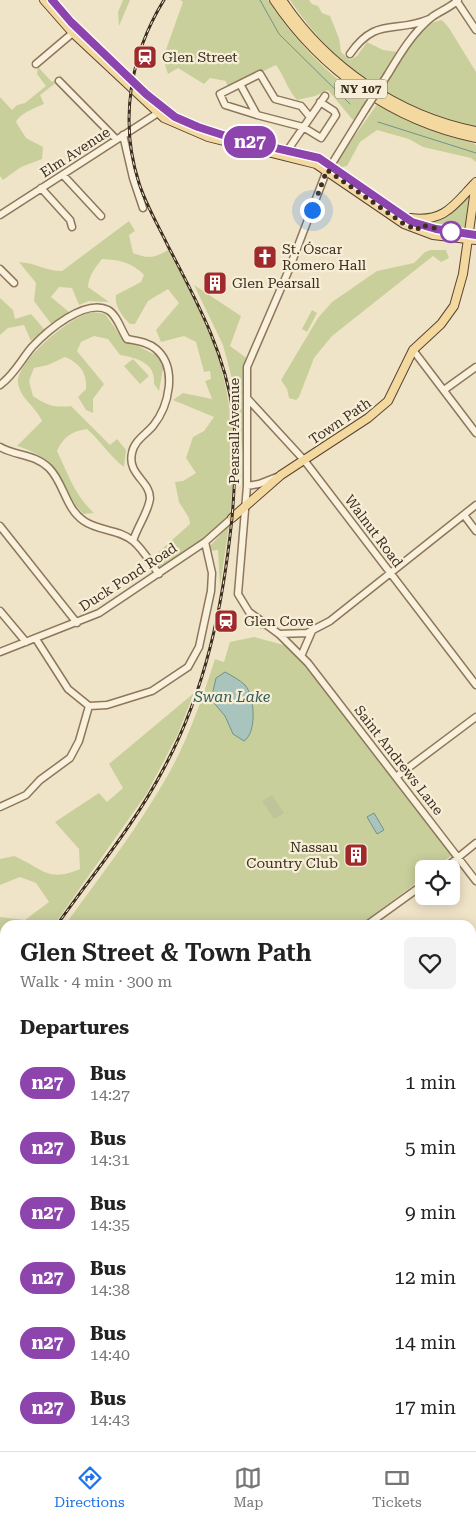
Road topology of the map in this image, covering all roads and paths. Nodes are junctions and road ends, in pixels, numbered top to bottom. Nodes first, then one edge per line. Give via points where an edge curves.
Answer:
1 (44, 0) edge
2 (52, 0) edge
3 (274, 0) edge
4 (282, 0) edge
5 (457, 0) edge
6 (432, 17) junction
7 (476, 30) edge
8 (75, 31) junction
9 (350, 54) dead end
10 (36, 64) dead end
11 (59, 81) dead end
12 (240, 84) junction
13 (324, 96) dead end
14 (320, 102) junction
15 (160, 111) junction
16 (257, 115) junction
17 (310, 117) junction
18 (303, 127) junction
19 (476, 131) edge
20 (123, 135) junction
21 (116, 139) junction
22 (476, 140) edge
23 (285, 152) junction
24 (329, 168) junction
25 (62, 174) junction
26 (476, 182) edge
27 (41, 188) junction
28 (143, 208) dead end
29 (387, 208) junction
30 (0, 215) edge
31 (101, 216) dead end
32 (407, 219) junction
33 (430, 219) junction
34 (72, 227) dead end
35 (419, 228) junction
36 (470, 236) edge
37 (476, 240) edge
38 (0, 269) edge
39 (14, 284) dead end
40 (413, 350) junction
41 (476, 367) edge
42 (0, 385) edge
43 (444, 390) junction
44 (247, 398) junction
45 (476, 432) edge
46 (0, 447) edge
47 (304, 460) junction
48 (281, 475) junction
49 (248, 486) junction
50 (246, 504) junction
51 (476, 506) edge
52 (464, 515) junction
53 (233, 516) junction
54 (0, 526) edge
55 (244, 526) junction
56 (476, 531) edge
57 (133, 541) junction
58 (205, 542) junction
59 (158, 574) junction
60 (391, 574) junction
61 (0, 610) edge
62 (77, 623) junction
63 (312, 631) junction
64 (279, 634) junction
65 (36, 639) junction
66 (26, 642) junction
67 (0, 652) edge
68 (302, 654) junction
69 (476, 685) edge
70 (90, 706) junction
71 (476, 716) edge
72 (396, 777) junction
73 (0, 807) edge
74 (476, 843) edge
75 (458, 858) junction
76 (455, 860) edge
77 (476, 881) edge
78 (415, 890) edge
79 (374, 920) edge

1 - 8 main road
2 - 8 main road
3 - 22 main road, NY 107 via 319,55 362,90 418,120
4 - 19 main road, NY 107 via 324,50 366,84 421,114
5 - 6 street
5 - 7 street
6 - 9 street via 422,22 372,31
6 - 24 street, Pearsall Avenue, bridge via 409,42
8 - 10 street
8 - 15 main road
11 - 21 street
12 - 16 street
12 - 16 street via 220,94 225,106
12 - 17 street via 260,74 275,99 301,106
13 - 14 street
14 - 17 street
14 - 18 street via 334,110 336,115 323,136 318,137
15 - 20 street, Elm Avenue
15 - 23 main road via 198,127
16 - 18 street
17 - 18 street
18 - 23 street
20 - 21 street, Elm Avenue
20 - 28 street
21 - 25 street, Elm Avenue
23 - 24 main road via 319,158
24 - 29 main road
24 - 44 street, Pearsall Avenue via 248,362
25 - 27 street, Elm Avenue
25 - 31 street
26 - 33 main road, Town Path via 450,210
26 - 36 main road, Town Path
27 - 30 street, Elm Avenue
27 - 34 street via 70,220
29 - 32 main road
29 - 35 main road
32 - 33 main road, Town Path
32 - 35 main road
33 - 35 main road
35 - 36 main road
36 - 37 main road
36 - 40 main road, Town Path via 464,274 454,306 441,324
38 - 39 street
40 - 43 street
40 - 47 main road, Town Path via 384,406
41 - 43 street
42 - 57 street via 37,343 67,319 90,308 108,310 127,338 147,343 161,353 169,375 167,397 158,419 135,445 131,455 134,472 150,497
43 - 45 street
44 - 47 street, Walnut Road
44 - 49 street, Pearsall Avenue
46 - 57 street via 45,465 60,482 73,512 82,520
47 - 48 main road, Town Path
47 - 60 street, Walnut Road
48 - 49 street
48 - 50 main road, Town Path
49 - 50 street, Pearsall Avenue
50 - 53 main road, Town Path
50 - 55 street, Pearsall Avenue
51 - 52 street
52 - 56 street
52 - 60 street
53 - 55 street via 242,517
53 - 58 street, Duck Pond Road
54 - 62 street
55 - 64 street, Pearsall Avenue via 239,598 250,612
57 - 59 street
58 - 59 street, Duck Pond Road
58 - 70 street via 212,573 211,591 199,647 191,664 152,691 107,705
59 - 62 street, Duck Pond Road via 99,614
60 - 63 street
60 - 69 street, Walnut Road
61 - 66 street
62 - 65 street, Duck Pond Road
63 - 64 street
63 - 68 street
64 - 68 street, Saint Andrews Lane
65 - 66 street, Duck Pond Road
65 - 70 street via 68,690
66 - 67 street, Duck Pond Road
68 - 72 street, Saint Andrews Lane
70 - 73 street via 70,758 26,795
71 - 72 street
72 - 75 street, Saint Andrews Lane
74 - 75 street
75 - 76 street
75 - 77 street, Saint Andrews Lane
78 - 79 street

